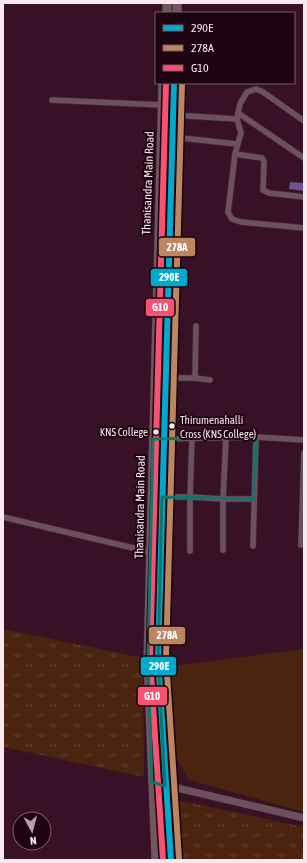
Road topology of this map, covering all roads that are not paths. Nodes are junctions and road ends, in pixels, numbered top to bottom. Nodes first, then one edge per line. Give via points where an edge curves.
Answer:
1 (163, 84) edge
2 (174, 84) edge
3 (52, 100) dead end
4 (162, 105) junction
5 (238, 113) junction
6 (173, 115) junction
7 (237, 120) junction
8 (304, 121) edge
9 (172, 137) junction
10 (237, 144) junction
11 (235, 154) junction
12 (304, 158) edge
13 (304, 197) edge
14 (304, 228) edge
15 (196, 326) dead end
16 (166, 378) junction
17 (195, 378) junction
18 (210, 380) dead end
19 (256, 437) junction
20 (226, 438) junction
21 (153, 439) junction
22 (192, 439) junction
23 (164, 440) junction
24 (304, 440) edge
25 (304, 453) edge
26 (190, 497) junction
27 (162, 498) junction
28 (223, 499) junction
29 (254, 499) junction
30 (3, 517) edge
31 (301, 545) dead end
32 (253, 546) dead end
33 (223, 550) dead end
34 (190, 551) dead end
35 (150, 552) junction
36 (152, 782) junction
37 (165, 786) junction
38 (304, 818) edge
39 (156, 860) edge
40 (171, 860) edge

1 - 4 main road, Thanisandra Main Road
2 - 6 main road, Thanisandra Main Road
3 - 4 street
4 - 21 main road, Thanisandra Main Road
5 - 7 street
5 - 8 street via 247,92 256,89
5 - 12 street
6 - 7 street
6 - 9 main road, Thanisandra Main Road
7 - 10 street via 241,133
9 - 10 street
9 - 16 main road, Thanisandra Main Road
10 - 11 street
11 - 13 street via 262,158 263,190
11 - 14 street via 228,212 232,219
15 - 17 street
16 - 17 street
16 - 23 main road, Thanisandra Main Road
17 - 18 street
19 - 20 street
19 - 24 street
19 - 29 street
20 - 22 street
20 - 28 street
21 - 23 street
21 - 35 main road, Thanisandra Main Road
22 - 23 street
22 - 26 street
23 - 27 main road, Thanisandra Main Road
25 - 31 street
26 - 27 street
26 - 28 street
26 - 34 street
27 - 37 main road, Thanisandra Main Road via 158,658
28 - 29 street
28 - 33 street
29 - 32 street
30 - 35 street
35 - 36 main road, Thanisandra Main Road via 148,659
36 - 37 street
36 - 39 main road, Thanisandra Main Road
37 - 38 street
37 - 40 main road, Thanisandra Main Road

